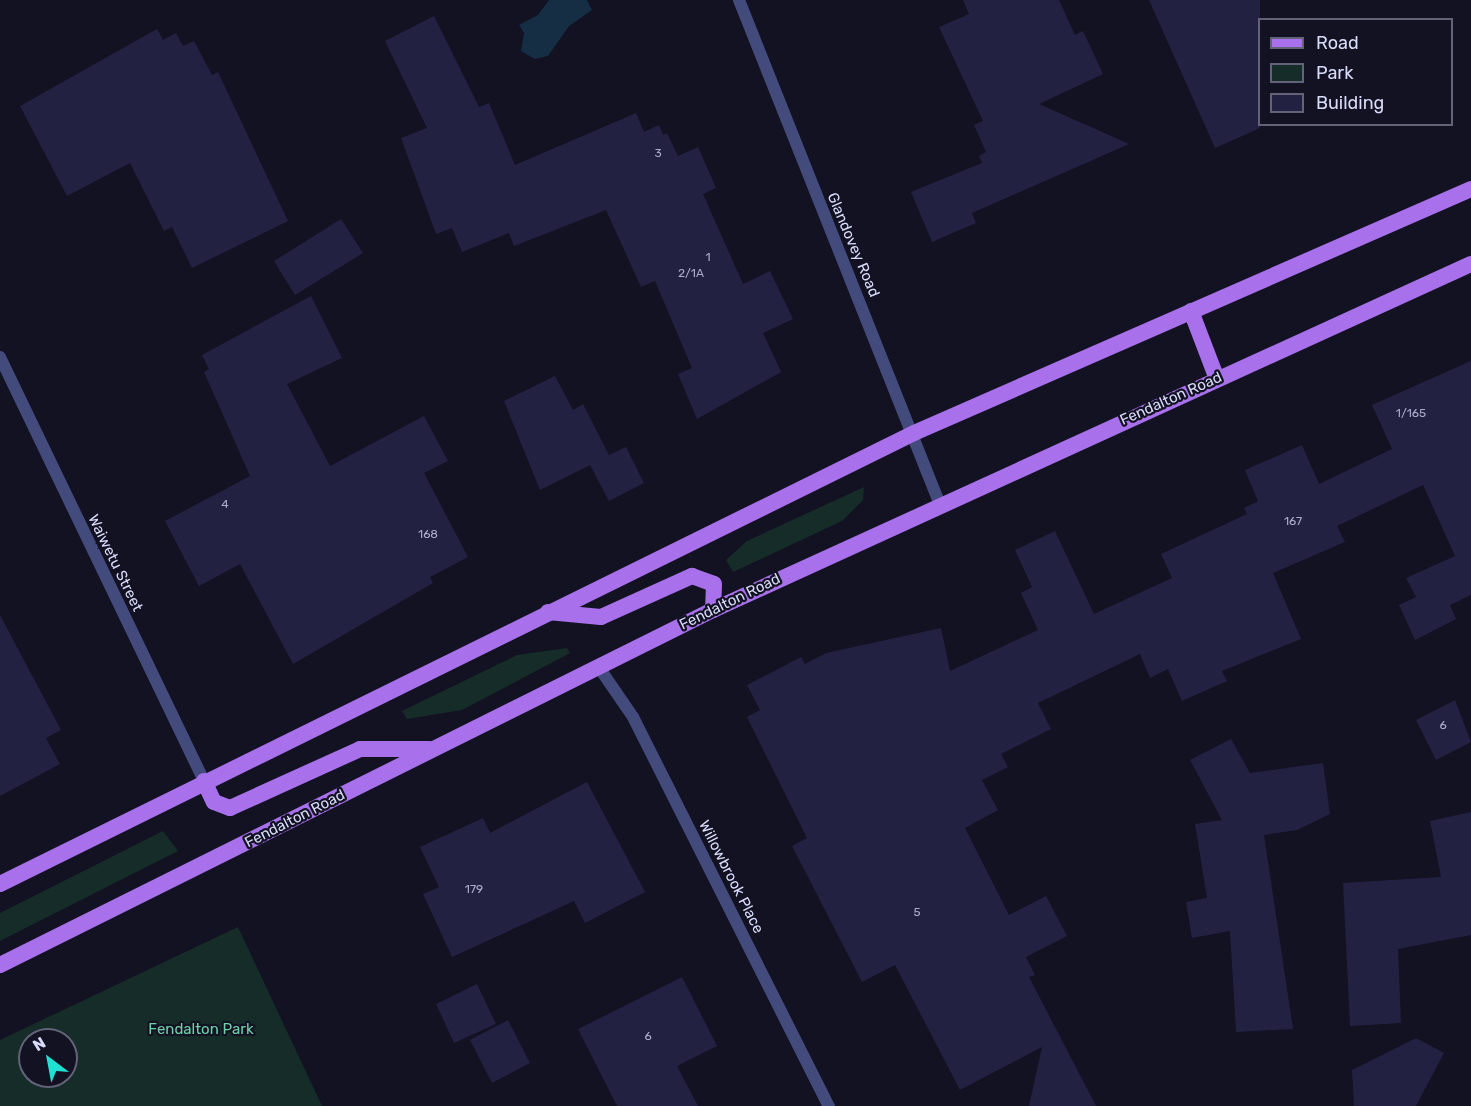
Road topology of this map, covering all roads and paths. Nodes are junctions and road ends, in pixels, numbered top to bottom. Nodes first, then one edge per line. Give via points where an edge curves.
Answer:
1 (739, 0) edge
2 (1471, 189) edge
3 (1471, 264) edge
4 (1191, 311) junction
5 (0, 357) edge
6 (1216, 379) junction
7 (914, 433) junction
8 (939, 502) junction
9 (713, 610) junction
10 (547, 611) junction
11 (598, 666) junction
12 (433, 749) junction
13 (204, 782) junction
14 (0, 884) edge
15 (0, 965) edge
16 (829, 1106) edge

1 - 7 street, Glandovey Road
2 - 4 main road
3 - 6 main road, Fendalton Road
4 - 6 main road
4 - 7 main road
5 - 13 street, Waiwetu Street
6 - 8 main road, Fendalton Road
7 - 8 street, Glandovey Road
7 - 10 main road
8 - 9 main road, Fendalton Road
9 - 10 main road via 714,584 692,576 601,617
9 - 11 main road, Fendalton Road
10 - 13 main road
11 - 12 main road, Fendalton Road
11 - 16 street, Willowbrook Place via 633,717
12 - 13 main road via 360,749 230,807 214,802
12 - 15 main road, Fendalton Road
13 - 14 main road

